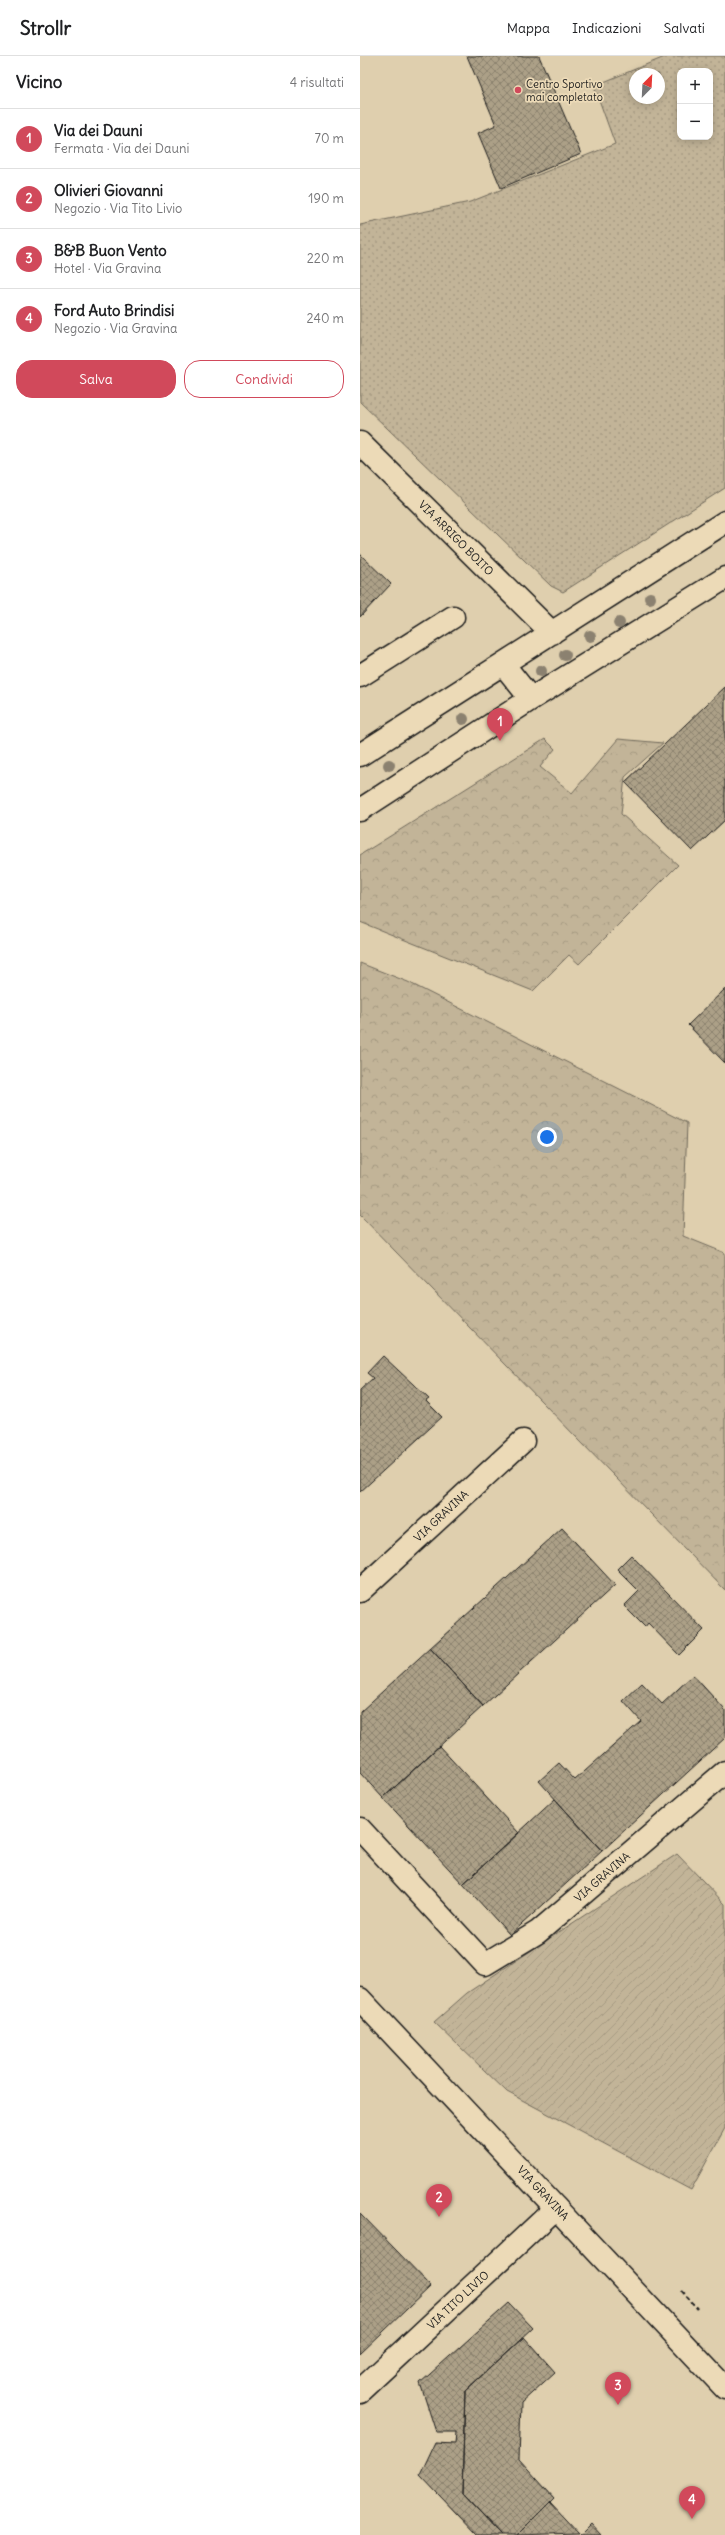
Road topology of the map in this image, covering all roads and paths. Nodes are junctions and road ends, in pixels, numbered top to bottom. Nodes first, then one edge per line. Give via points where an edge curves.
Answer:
1 (360, 444) edge
2 (725, 522) edge
3 (725, 578) edge
4 (453, 617) dead end
5 (552, 633) junction
6 (503, 664) junction
7 (360, 676) edge
8 (531, 699) junction
9 (360, 755) edge
10 (360, 810) edge
11 (523, 1441) dead end
12 (360, 1591) edge
13 (725, 1772) edge
14 (360, 1829) edge
15 (360, 1999) edge
16 (556, 2208) junction
17 (725, 2388) edge
18 (360, 2391) edge

1 - 5 street, VIA ARRIGO BOITO
2 - 5 street
3 - 8 street
4 - 7 street
5 - 6 street
6 - 8 street
6 - 9 street
8 - 10 street
11 - 12 street, VIA GRAVINA
13 - 14 street, VIA GRAVINA via 538,1932 486,1964
15 - 16 street, VIA GRAVINA
16 - 17 street, VIA GRAVINA
16 - 18 street, VIA TITO LIVIO

